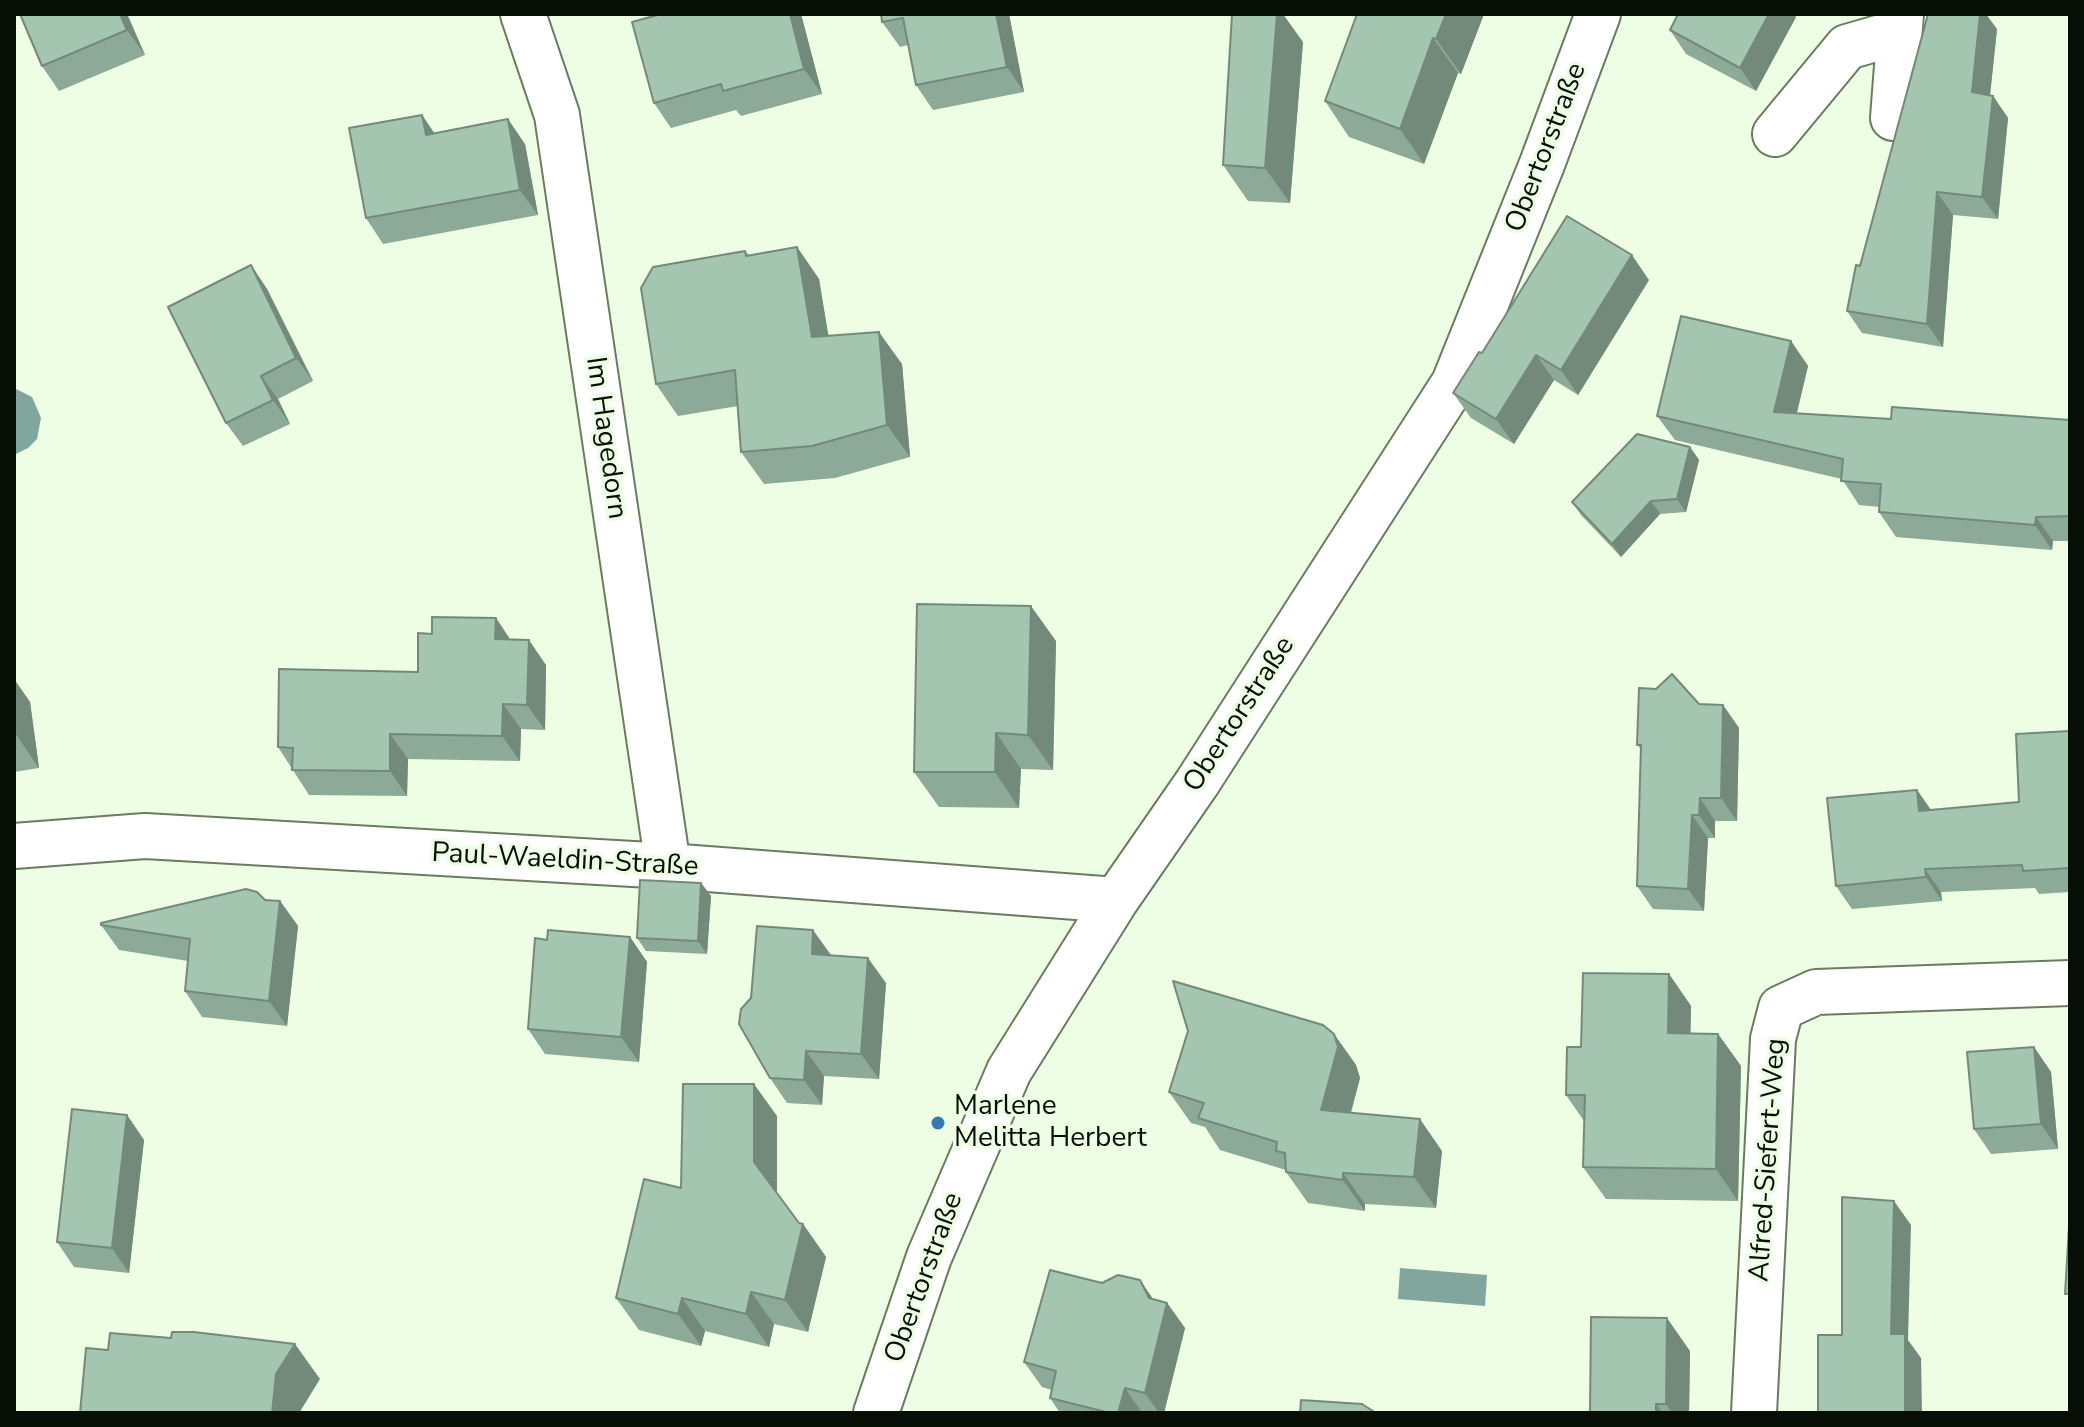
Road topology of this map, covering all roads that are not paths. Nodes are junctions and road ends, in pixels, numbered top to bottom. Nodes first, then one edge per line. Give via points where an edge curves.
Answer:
1 (523, 14) edge
2 (1598, 14) edge
3 (1900, 23) edge
4 (1893, 118) dead end
5 (1775, 134) dead end
6 (14, 846) edge
7 (668, 866) junction
8 (1116, 900) junction
9 (2070, 983) edge
10 (876, 1413) edge
11 (1754, 1413) edge

1 - 7 street, Im Hagedorn via 557,115
2 - 8 street, Obertorstraße via 1454,383
3 - 4 street
3 - 5 street via 1847,47
6 - 7 street, Paul-Waeldin-Straße via 145,836
7 - 8 street, Paul-Waeldin-Straße
8 - 10 street, Obertorstraße via 1009,1071 929,1257
9 - 11 street, Alfred-Siefert-Weg via 1816,992 1781,1008 1773,1039

